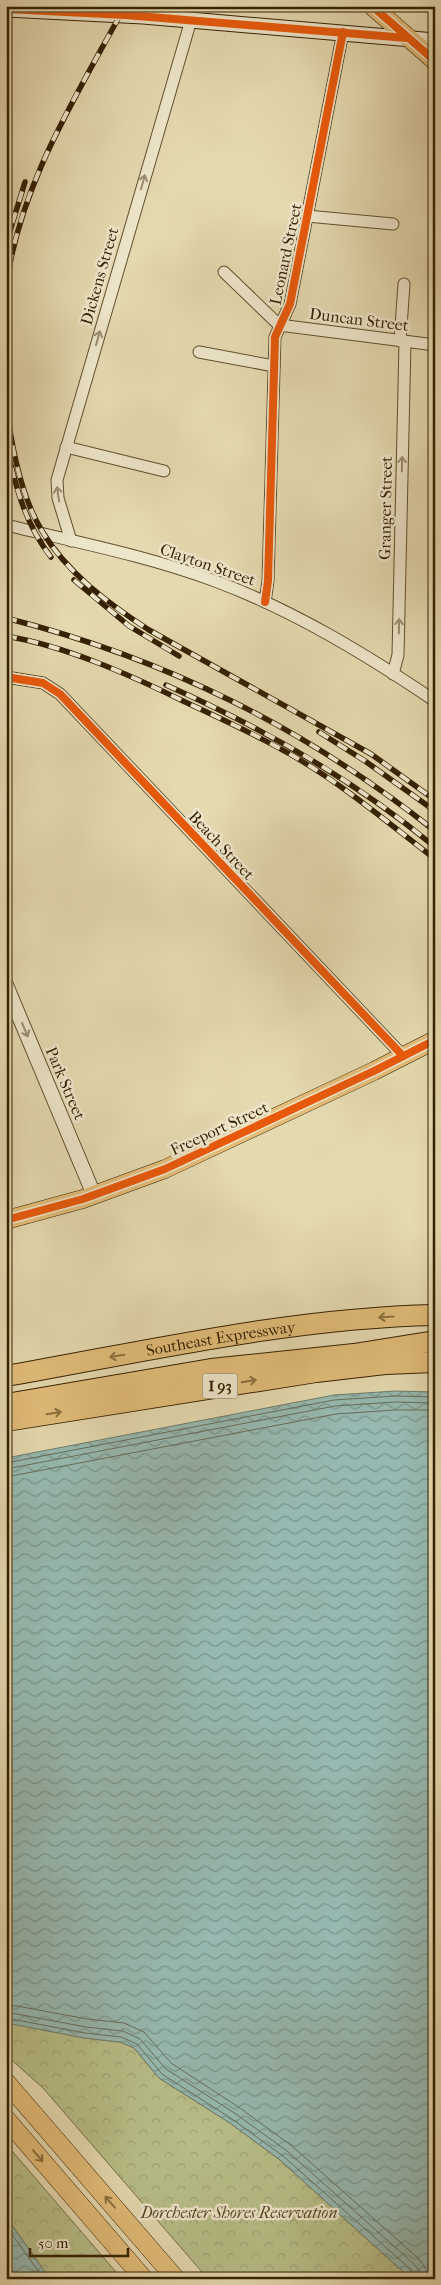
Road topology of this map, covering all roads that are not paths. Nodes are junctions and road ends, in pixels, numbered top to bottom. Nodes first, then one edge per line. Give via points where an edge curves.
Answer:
1 (372, 6) edge
2 (41, 8) edge
3 (6, 9) edge
4 (191, 20) junction
5 (343, 32) junction
6 (407, 38) junction
7 (435, 41) edge
8 (435, 61) edge
9 (307, 216) junction
10 (393, 224) dead end
11 (224, 272) dead end
12 (404, 284) dead end
13 (279, 325) junction
14 (403, 341) junction
15 (435, 346) edge
16 (199, 352) dead end
17 (274, 366) junction
18 (66, 447) junction
19 (164, 471) dead end
20 (6, 525) edge
21 (71, 541) junction
22 (265, 602) junction
23 (393, 674) junction
24 (6, 677) edge
25 (435, 701) edge
26 (6, 985) edge
27 (435, 1040) edge
28 (403, 1056) junction
29 (94, 1195) junction
30 (6, 1220) edge
31 (435, 1315) edge
32 (435, 1341) edge
33 (354, 1354) junction
34 (435, 1357) edge
35 (435, 1362) edge
36 (6, 1376) edge
37 (6, 1396) edge
38 (6, 1404) edge
39 (6, 1421) edge
40 (6, 2082) edge
41 (6, 2119) edge
42 (144, 2279) edge
43 (176, 2279) edge

1 - 6 main road
2 - 3 main road
2 - 4 main road
4 - 5 main road
18 -> 4 street, Dickens Street
5 - 6 main road
5 - 9 street, Leonard Street
6 - 7 main road
6 - 8 main road
9 - 10 street
9 - 13 street, Leonard Street via 290,304
11 - 13 street
12 - 14 street, Granger Street
13 - 14 street, Duncan Street
13 - 17 street, Leonard Street via 275,336
14 - 15 street, Duncan Street
23 -> 14 street, Granger Street via 398,656
16 - 17 street
17 - 22 street, Leonard Street
18 - 19 street
21 -> 18 street, Dickens Street via 57,490
20 - 21 street, Clayton Street
21 - 22 street, Clayton Street via 187,571
22 - 23 street, Clayton Street
23 - 25 street, Clayton Street
24 - 28 street, Beach Street via 43,684 60,694
26 -> 29 street, Park Street
27 - 28 main road, Freeport Street
28 - 29 main road, Freeport Street via 180,1162
29 - 30 main road, Freeport Street
31 -> 36 highway, Southeast Expressway via 367,1318 274,1329
32 - 33 highway, I 93
33 - 34 highway, I 93
33 - 37 highway, I 93 via 218,1361
33 - 38 highway, I 93 via 211,1369
39 -> 35 highway, I 93 via 297,1374
43 -> 40 main road
41 -> 42 main road

